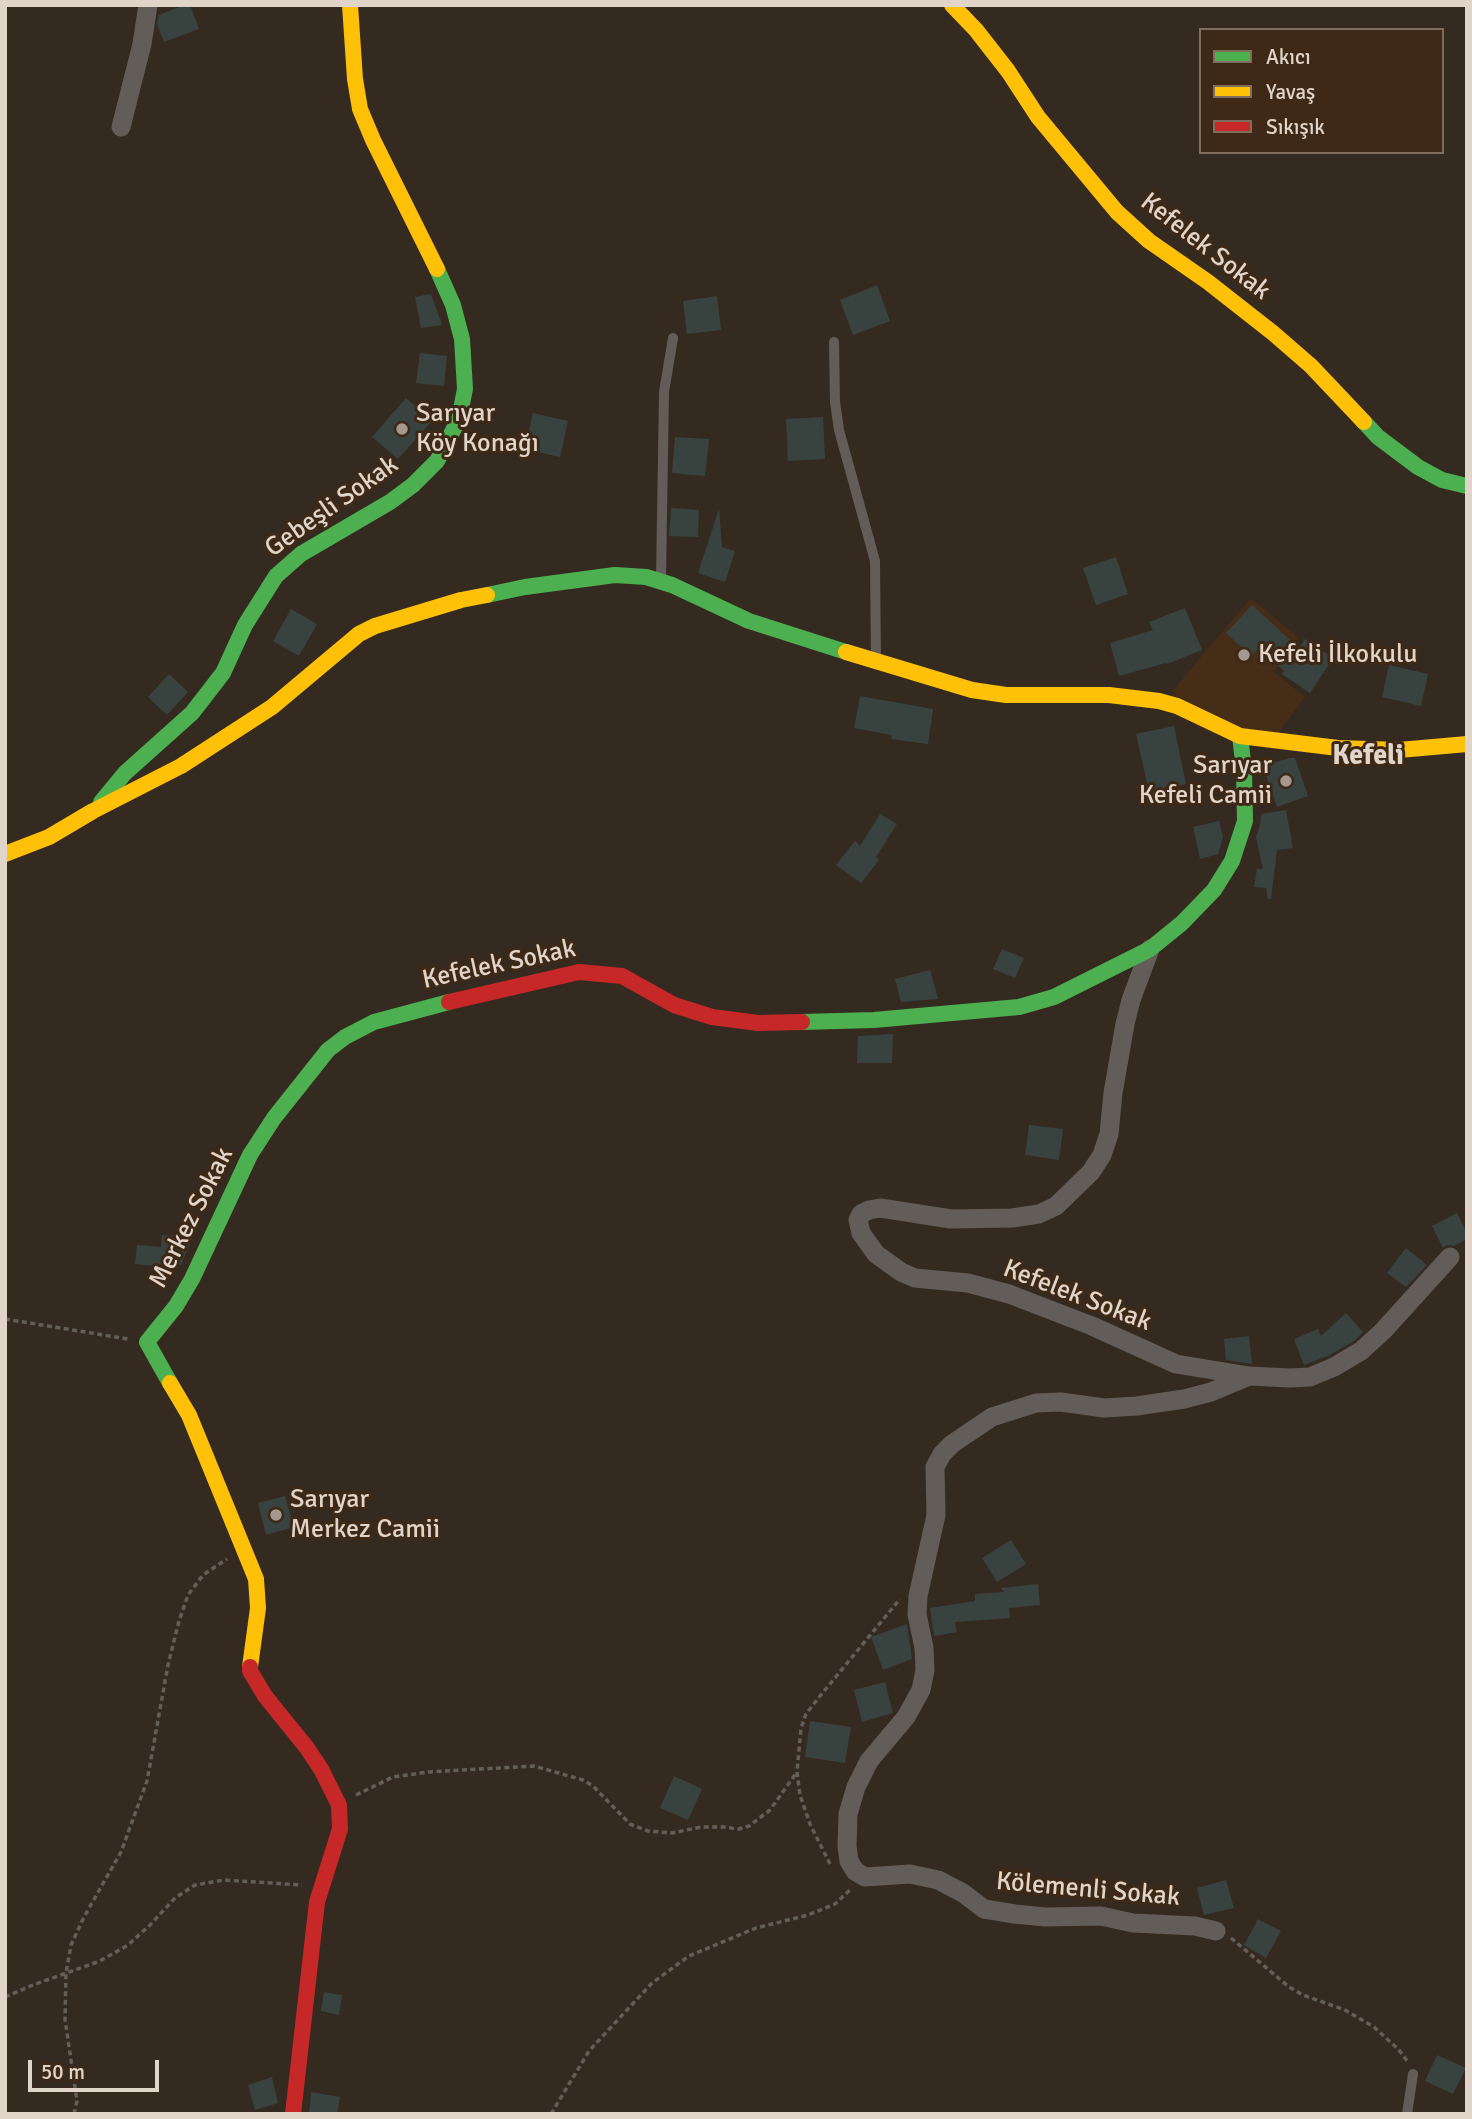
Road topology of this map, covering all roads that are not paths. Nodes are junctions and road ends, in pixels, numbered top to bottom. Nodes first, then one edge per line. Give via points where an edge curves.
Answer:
1 (148, 5) edge
2 (349, 5) edge
3 (952, 5) edge
4 (121, 128) dead end
5 (673, 338) dead end
6 (834, 342) dead end
7 (1467, 486) edge
8 (661, 581) junction
9 (876, 662) junction
10 (1240, 736) junction
11 (1467, 744) edge
12 (93, 811) junction
13 (5, 854) edge
14 (1150, 949) junction
15 (345, 1037) joint
16 (1450, 1257) dead end
17 (1249, 1376) junction
18 (1216, 1931) road end
19 (1413, 2074) road end
20 (293, 2114) edge
21 (1407, 2114) edge

1 - 4 street
2 - 12 street, Gebeşli Sokak via 360,109 453,305 462,339 465,389 458,419 436,461 414,485 302,554 276,576 245,625 223,673 192,713 125,773
3 - 7 street, Kefelek Sokak via 1117,212 1273,333 1378,437 1418,467
5 - 8 lane via 664,405
6 - 9 lane via 839,430 875,561
8 - 9 street via 794,638
8 - 12 street via 615,575 584,578 461,600 375,626 229,736
9 - 10 street via 972,690 1006,695 1108,695 1159,701
10 - 11 street via 1338,748 1399,750
10 - 14 street, Kefelek Sokak via 1245,821 1232,861 1214,890
12 - 13 street via 49,837
14 - 15 street, Kefelek Sokak via 1054,997 977,1013 758,1023 712,1017 674,1004 622,975 579,972 406,1012
14 - 17 street, Kefelek Sokak via 1125,1024 1102,1155 1066,1197 1039,1214 1012,1218 951,1219 880,1208 861,1214 861,1233 876,1254 915,1278 968,1283 1009,1294 1176,1364
15 - 20 street, Merkez Sokak via 304,1079 256,1146 192,1279 147,1342 189,1415 256,1579 258,1608 250,1671 321,1769 339,1805 340,1829 317,1902
16 - 17 street, Kefelek Sokak via 1383,1331 1334,1367 1310,1377
17 - 18 street, Kölemenli Sokak via 1211,1392 1149,1404 1104,1408 1036,1403 992,1418 952,1444 934,1467 936,1514 918,1596 925,1670 921,1690 869,1761 848,1814 849,1861 860,1874 910,1874 938,1880 984,1909 1015,1914 1101,1916
19 - 21 lane

